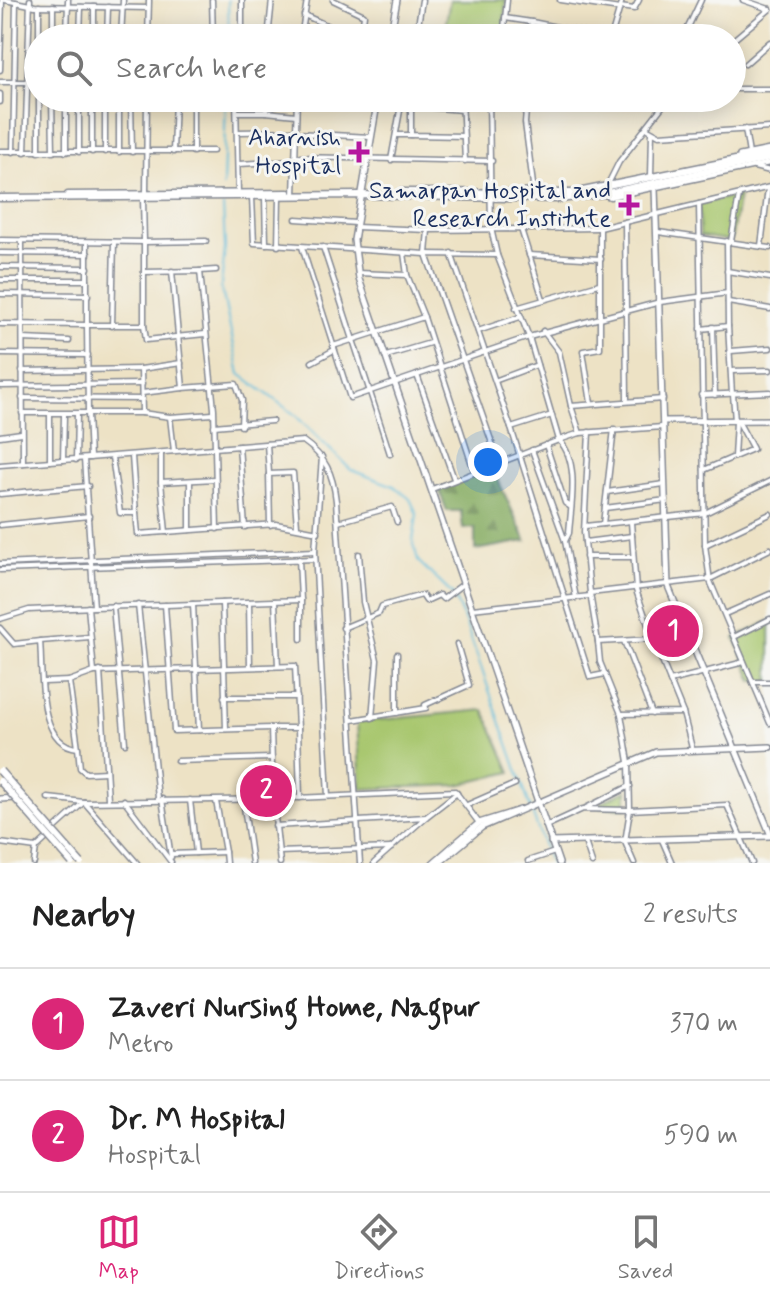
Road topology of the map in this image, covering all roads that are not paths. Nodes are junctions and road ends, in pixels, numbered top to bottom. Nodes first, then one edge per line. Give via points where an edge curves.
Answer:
1 (6, 0) edge
2 (85, 0) edge
3 (149, 0) edge
4 (212, 0) edge
5 (242, 0) edge
6 (272, 0) edge
7 (307, 0) edge
8 (333, 0) edge
9 (422, 0) edge
10 (507, 0) edge
11 (560, 0) edge
12 (622, 0) edge
13 (639, 0) edge
14 (743, 0) edge
15 (394, 1) edge
16 (698, 1) edge
17 (16, 2) junction
18 (29, 2) edge
19 (588, 2) edge
20 (68, 3) edge
21 (123, 3) edge
22 (51, 4) edge
23 (105, 4) edge
24 (39, 6) junction
25 (83, 7) junction
26 (94, 7) junction
27 (148, 8) junction
28 (620, 8) junction
29 (770, 9) edge
30 (304, 15) junction
31 (505, 18) junction
32 (532, 22) joint
33 (28, 24) edge
34 (39, 24) edge
35 (52, 24) edge
36 (67, 24) edge
37 (81, 24) edge
38 (94, 24) edge
39 (106, 24) edge
40 (122, 24) edge
41 (148, 24) edge
42 (213, 24) edge
43 (242, 24) edge
44 (269, 24) edge
45 (303, 24) edge
46 (325, 24) edge
47 (362, 24) edge
48 (392, 24) edge
49 (418, 24) edge
50 (504, 24) edge
51 (542, 24) edge
52 (615, 24) edge
53 (689, 24) edge
54 (746, 29) edge
55 (770, 42) edge
56 (746, 63) edge
57 (0, 70) edge
58 (0, 82) edge
59 (13, 82) junction
60 (24, 82) edge
61 (746, 89) edge
62 (770, 89) edge
63 (0, 94) edge
64 (0, 102) edge
65 (26, 112) edge
66 (39, 112) edge
67 (52, 112) edge
68 (66, 112) edge
69 (79, 112) edge
70 (92, 112) edge
71 (105, 112) edge
72 (119, 112) edge
73 (131, 112) edge
74 (147, 112) edge
75 (174, 112) edge
76 (193, 112) edge
77 (237, 112) joint
78 (266, 112) joint
79 (296, 112) edge
80 (375, 112) edge
81 (400, 112) edge
82 (411, 112) edge
83 (462, 112) edge
84 (490, 112) edge
85 (526, 112) edge
86 (660, 112) edge
87 (296, 115) junction
88 (770, 128) edge
89 (745, 129) junction
90 (650, 130) junction
91 (238, 132) junction
92 (296, 132) junction
93 (396, 135) junction
94 (411, 135) junction
95 (463, 136) junction
96 (370, 137) junction
97 (0, 151) edge
98 (213, 151) dead end
99 (13, 152) junction
100 (25, 152) junction
101 (39, 152) junction
102 (53, 152) junction
103 (66, 152) junction
104 (79, 152) junction
105 (92, 152) junction
106 (105, 152) junction
107 (119, 152) junction
108 (132, 152) junction
109 (147, 152) junction
110 (173, 152) junction
111 (193, 152) junction
112 (749, 154) junction
113 (770, 156) edge
114 (295, 159) junction
115 (366, 160) junction
116 (391, 160) junction
117 (465, 161) junction
118 (492, 161) junction
119 (239, 164) junction
120 (753, 166) junction
121 (770, 171) edge
122 (651, 176) junction
123 (655, 188) junction
124 (769, 188) edge
125 (609, 189) junction
126 (238, 193) junction
127 (360, 193) junction
128 (294, 195) junction
129 (493, 195) junction
130 (739, 195) junction
131 (0, 196) edge
132 (222, 196) junction
133 (534, 196) junction
134 (252, 197) junction
135 (265, 197) junction
136 (279, 197) junction
137 (145, 198) junction
138 (699, 204) junction
139 (657, 215) junction
140 (296, 219) dead end
141 (625, 222) junction
142 (356, 225) junction
143 (491, 228) junction
144 (600, 228) junction
145 (521, 229) junction
146 (428, 230) junction
147 (658, 232) junction
148 (700, 236) junction
149 (0, 240) edge
150 (729, 240) junction
151 (22, 241) junction
152 (206, 241) dead end
153 (87, 242) junction
154 (114, 242) junction
155 (144, 242) junction
156 (266, 244) junction
157 (278, 246) junction
158 (761, 246) junction
159 (302, 247) junction
160 (323, 247) junction
161 (770, 248) edge
162 (355, 250) junction
163 (0, 253) edge
164 (23, 253) junction
165 (404, 253) junction
166 (451, 253) junction
167 (88, 254) junction
168 (426, 254) junction
169 (497, 255) junction
170 (529, 255) junction
171 (601, 259) junction
172 (0, 267) edge
173 (23, 267) junction
174 (88, 268) junction
175 (216, 270) dead end
176 (172, 271) junction
177 (200, 271) junction
178 (727, 271) junction
179 (144, 272) junction
180 (358, 273) junction
181 (407, 275) junction
182 (770, 278) edge
183 (0, 280) edge
184 (22, 280) junction
185 (87, 280) junction
186 (599, 284) junction
187 (728, 293) junction
188 (0, 294) edge
189 (22, 295) junction
190 (88, 295) junction
191 (700, 295) junction
192 (543, 299) junction
193 (660, 302) junction
194 (728, 302) junction
195 (516, 308) junction
196 (770, 309) edge
197 (627, 310) junction
198 (598, 316) junction
199 (424, 317) junction
200 (520, 317) junction
201 (23, 323) junction
202 (0, 324) edge
203 (87, 325) junction
204 (144, 325) junction
205 (112, 326) junction
206 (728, 326) junction
207 (713, 327) junction
208 (701, 329) junction
209 (478, 331) junction
210 (543, 331) junction
211 (378, 333) junction
212 (206, 334) junction
213 (179, 336) junction
214 (529, 337) junction
215 (23, 339) junction
216 (352, 339) junction
217 (69, 341) dead end
218 (430, 342) junction
219 (333, 348) junction
220 (770, 348) edge
221 (731, 351) junction
222 (0, 354) edge
223 (486, 354) junction
224 (22, 355) junction
225 (88, 355) junction
226 (386, 356) junction
227 (312, 362) dead end
228 (462, 362) junction
229 (181, 363) junction
230 (537, 365) junction
231 (440, 367) junction
232 (141, 369) junction
233 (770, 370) edge
234 (22, 371) junction
235 (88, 371) junction
236 (731, 371) junction
237 (417, 375) junction
238 (497, 380) junction
239 (395, 383) junction
240 (142, 384) junction
241 (88, 385) junction
242 (0, 386) edge
243 (22, 386) junction
244 (212, 386) junction
245 (183, 388) junction
246 (370, 391) junction
247 (770, 392) edge
248 (733, 394) junction
249 (701, 395) junction
250 (715, 395) junction
251 (142, 396) junction
252 (22, 398) junction
253 (88, 399) junction
254 (627, 399) junction
255 (663, 399) junction
256 (591, 403) junction
257 (571, 406) junction
258 (22, 413) junction
259 (88, 413) junction
260 (142, 413) junction
261 (50, 414) junction
262 (64, 414) junction
263 (77, 414) junction
264 (214, 414) junction
265 (552, 415) junction
266 (170, 417) junction
267 (770, 420) edge
268 (272, 421) dead end
269 (701, 421) junction
270 (736, 421) junction
271 (663, 424) junction
272 (214, 426) junction
273 (241, 426) junction
274 (511, 428) junction
275 (614, 429) junction
276 (589, 432) junction
277 (22, 433) junction
278 (580, 433) junction
279 (0, 436) edge
280 (559, 440) junction
281 (267, 444) junction
282 (239, 445) junction
283 (546, 445) junction
284 (214, 447) junction
285 (532, 450) junction
286 (174, 451) junction
287 (161, 453) junction
288 (390, 454) dead end
289 (132, 455) junction
290 (519, 455) junction
291 (112, 457) junction
292 (322, 457) junction
293 (734, 457) junction
294 (87, 458) junction
295 (63, 460) junction
296 (76, 460) junction
297 (50, 461) junction
298 (23, 463) junction
299 (499, 463) junction
300 (0, 465) edge
301 (704, 470) junction
302 (474, 471) junction
303 (269, 474) junction
304 (215, 479) junction
305 (454, 479) junction
306 (190, 481) junction
307 (770, 481) edge
308 (161, 482) junction
309 (665, 484) junction
310 (88, 486) junction
311 (432, 489) junction
312 (607, 492) junction
313 (0, 494) edge
314 (666, 500) junction
315 (571, 507) junction
316 (605, 508) junction
317 (136, 513) junction
318 (705, 513) junction
319 (770, 514) edge
320 (90, 516) junction
321 (666, 518) junction
322 (338, 522) junction
323 (397, 522) dead end
324 (631, 522) junction
325 (603, 524) junction
326 (0, 525) edge
327 (270, 525) junction
328 (297, 526) junction
329 (584, 526) junction
330 (245, 527) junction
331 (217, 529) junction
332 (190, 531) junction
333 (166, 532) junction
334 (318, 532) junction
335 (632, 536) junction
336 (565, 541) junction
337 (585, 542) junction
338 (705, 545) junction
339 (770, 549) edge
340 (315, 551) junction
341 (359, 554) dead end
342 (586, 557) junction
343 (633, 557) junction
344 (93, 558) junction
345 (134, 558) junction
346 (299, 559) junction
347 (315, 559) junction
348 (0, 564) edge
349 (135, 565) junction
350 (93, 567) junction
351 (0, 570) edge
352 (710, 579) junction
353 (463, 584) junction
354 (668, 586) junction
355 (636, 590) junction
356 (590, 594) junction
357 (770, 594) edge
358 (567, 598) junction
359 (576, 598) junction
360 (301, 600) junction
361 (275, 601) junction
362 (249, 602) junction
363 (222, 603) junction
364 (193, 604) junction
365 (138, 605) junction
366 (165, 605) junction
367 (113, 606) junction
368 (88, 607) junction
369 (94, 607) junction
370 (472, 609) junction
371 (725, 615) junction
372 (366, 618) junction
373 (0, 619) edge
374 (770, 619) edge
375 (0, 628) edge
376 (343, 628) junction
377 (90, 637) junction
378 (734, 637) junction
379 (301, 639) dead end
380 (653, 639) junction
381 (40, 641) junction
382 (624, 641) junction
383 (598, 642) junction
384 (457, 644) dead end
385 (397, 654) dead end
386 (744, 662) junction
387 (278, 666) junction
388 (223, 667) junction
389 (250, 667) junction
390 (196, 668) junction
391 (144, 669) junction
392 (170, 669) junction
393 (119, 670) junction
394 (97, 671) junction
395 (706, 672) junction
396 (605, 674) junction
397 (69, 681) junction
398 (670, 681) junction
399 (44, 682) junction
400 (753, 682) junction
401 (770, 682) edge
402 (224, 697) junction
403 (297, 697) junction
404 (767, 708) edge
405 (683, 713) junction
406 (621, 714) junction
407 (652, 714) junction
408 (396, 715) junction
409 (372, 718) junction
410 (352, 720) junction
411 (770, 723) edge
412 (271, 728) junction
413 (298, 728) junction
414 (199, 730) junction
415 (226, 730) junction
416 (125, 743) dead end
417 (733, 746) junction
418 (770, 747) edge
419 (78, 748) junction
420 (692, 748) junction
421 (272, 758) junction
422 (177, 761) dead end
423 (629, 762) junction
424 (0, 769) edge
425 (106, 772) junction
426 (0, 782) edge
427 (515, 784) dead end
428 (630, 786) junction
429 (20, 790) junction
430 (4, 792) edge
431 (457, 793) junction
432 (356, 794) junction
433 (328, 796) junction
434 (26, 798) junction
435 (48, 798) dead end
436 (300, 798) junction
437 (0, 799) edge
438 (13, 799) junction
439 (108, 799) junction
440 (123, 799) junction
441 (160, 799) junction
442 (189, 799) junction
443 (273, 799) junction
444 (216, 800) junction
445 (243, 800) junction
446 (84, 802) junction
447 (539, 804) junction
448 (467, 805) junction
449 (583, 809) junction
450 (630, 810) junction
451 (426, 817) junction
452 (357, 822) junction
453 (480, 825) junction
454 (275, 826) junction
455 (546, 826) junction
456 (54, 829) junction
457 (770, 835) edge
458 (741, 837) junction
459 (47, 838) junction
460 (662, 840) junction
461 (551, 842) junction
462 (585, 842) junction
463 (625, 842) junction
464 (0, 843) edge
465 (36, 848) junction
466 (391, 848) junction
467 (359, 849) junction
468 (225, 852) junction
469 (278, 852) junction
470 (555, 852) junction
471 (196, 853) junction
472 (171, 854) junction
473 (172, 862) edge
474 (527, 862) edge
475 (34, 863) edge
476 (71, 863) edge
477 (83, 863) edge
478 (137, 863) edge
479 (226, 863) edge
480 (252, 863) edge
481 (280, 863) edge
482 (360, 863) edge
483 (374, 863) edge
484 (433, 863) edge
485 (439, 863) edge
486 (559, 863) edge
487 (592, 863) edge
488 (634, 863) edge
489 (672, 863) edge
490 (752, 863) edge

1 - 17 street
1 - 57 street
2 - 25 street
3 - 27 street
4 - 42 street
5 - 43 street
6 - 44 street
7 - 30 street
8 - 47 street via 364,15
9 - 49 street
10 - 31 street
11 - 19 street
12 - 28 street
13 - 28 street via 634,9
14 - 29 street
15 - 48 street
16 - 53 street
17 - 18 street
17 - 59 street
18 - 24 street
18 - 33 street
19 - 28 street
20 - 22 street
20 - 25 street
20 - 36 street
21 - 23 street
21 - 27 street
21 - 40 street
22 - 24 street
22 - 35 street
23 - 26 street
23 - 39 street
24 - 34 street
25 - 26 street
25 - 37 street
26 - 38 street
27 - 41 street
28 - 52 street
29 - 54 street
30 - 45 street
30 - 46 street
31 - 32 street
31 - 50 street
32 - 51 street
55 - 56 street
58 - 59 street
59 - 60 street
59 - 99 street
61 - 62 street
63 - 64 street
65 - 100 street
66 - 101 street
67 - 102 street
68 - 103 street
69 - 104 street
70 - 105 street
71 - 106 street
72 - 107 street
73 - 108 street
74 - 109 street
75 - 110 street
76 - 111 street
77 - 78 street
77 - 91 street
78 - 87 street
79 - 87 street
80 - 96 street
81 - 93 street
82 - 94 street
83 - 95 street
84 - 118 street
85 - 133 street
86 - 90 street
87 - 92 street
88 - 89 street
89 - 90 street via 670,135
89 - 112 street
90 - 122 street
90 - 125 street via 619,162
91 - 92 street
91 - 119 street
92 - 96 street
92 - 114 street
93 - 94 street
93 - 116 street
94 - 95 street
95 - 117 street
96 - 115 street
97 - 99 street
98 - 111 street
99 - 100 street
100 - 101 street
101 - 102 street
102 - 103 street
103 - 104 street
104 - 105 street
105 - 106 street
106 - 107 street
107 - 108 street
108 - 109 street
109 - 110 street
109 - 137 street
110 - 111 street
112 - 113 street
112 - 122 street
113 - 120 street
113 - 125 main road
114 - 115 street
114 - 119 street
114 - 128 street
115 - 116 street
115 - 127 street
116 - 117 street
117 - 118 street
118 - 129 street
119 - 126 street
120 - 121 street
120 - 123 street
122 - 125 street
123 - 125 street via 610,197
123 - 139 street
124 - 130 street
124 - 158 street
125 - 133 main road
126 - 128 main road
126 - 132 main road
127 - 128 main road
127 - 129 main road
127 - 142 street
128 - 136 main road
129 - 133 main road
129 - 143 street
130 - 138 street
130 - 150 street
131 - 137 main road
132 - 134 main road
132 - 137 main road
134 - 135 main road
134 - 156 street via 254,243
135 - 136 main road
135 - 156 street
136 - 157 street
137 - 155 street
138 - 139 street
138 - 148 street
139 - 141 street
139 - 147 street
140 - 142 street
141 - 144 street
141 - 197 street
142 - 146 street
142 - 162 street
143 - 145 street
143 - 146 street
143 - 169 street
144 - 145 street
144 - 171 street
145 - 170 street
146 - 168 street
147 - 148 street
147 - 193 street
148 - 150 street
148 - 191 street
149 - 151 street
150 - 158 street
150 - 178 street
151 - 153 street
151 - 164 street
152 - 155 street
153 - 154 street
153 - 167 street
154 - 155 street
154 - 205 street
155 - 179 street
156 - 157 street
157 - 159 street
158 - 161 street
159 - 160 street
159 - 219 street
160 - 162 street
160 - 216 street
162 - 165 street
162 - 180 street
163 - 164 street
164 - 167 street
164 - 173 street
165 - 168 street
165 - 181 street
166 - 168 street
166 - 169 street
166 - 209 street
167 - 174 street
168 - 228 street
169 - 195 street
170 - 171 street
170 - 192 street
171 - 186 street
172 - 173 street
173 - 174 street
173 - 184 street
174 - 185 street
175 - 177 street
176 - 177 street
176 - 179 street
176 - 213 street
177 - 212 street
178 - 182 street
178 - 187 street
179 - 204 street
180 - 181 street
180 - 211 street
181 - 199 street
183 - 184 street
184 - 185 street
184 - 189 street
185 - 190 street
186 - 192 street
186 - 198 street
187 - 191 street
187 - 194 street
188 - 189 street
189 - 190 street
189 - 201 street
190 - 203 street
191 - 193 street
191 - 208 street
192 - 195 street
193 - 197 street
193 - 255 street
194 - 196 street
194 - 206 street
195 - 200 street
197 - 198 street
197 - 254 street
198 - 210 street
198 - 256 street via 600,348 583,351
199 - 211 street
199 - 218 street
200 - 209 street
200 - 214 street
201 - 202 street
201 - 203 street
201 - 215 street
203 - 205 street
203 - 225 street
204 - 205 street
204 - 213 street via 146,340
206 - 207 street
206 - 221 street
207 - 208 street
207 - 250 street
208 - 249 street
209 - 223 street
210 - 214 street
210 - 257 street via 559,352
211 - 216 street
211 - 226 street
212 - 213 street
212 - 244 street
213 - 229 street
214 - 223 street
214 - 230 street
215 - 217 street
215 - 224 street
216 - 219 street
216 - 246 street
218 - 226 street
218 - 231 street
219 - 227 street
219 - 246 street via 350,398
220 - 221 street
221 - 236 street
222 - 224 street
223 - 228 street
223 - 238 street
224 - 225 street
224 - 234 street
225 - 235 street
226 - 239 street
228 - 231 street
228 - 299 street
229 - 232 street
229 - 245 street
230 - 238 street
230 - 265 street
231 - 237 street
231 - 302 street
232 - 235 street
232 - 240 street
233 - 236 street
234 - 235 street
234 - 243 street
235 - 241 street
236 - 248 street
237 - 239 street
237 - 305 street
238 - 274 street
239 - 246 street
239 - 311 street
240 - 241 street
240 - 251 street
241 - 243 street
241 - 253 street
242 - 243 street
243 - 252 street
244 - 245 street
244 - 264 street
244 - 273 street via 236,384 242,400
245 - 251 street
246 - 288 street
247 - 248 street
248 - 250 street
248 - 270 street
249 - 250 street
249 - 269 street
251 - 253 street
251 - 260 street
252 - 253 street
252 - 258 street
253 - 259 street
254 - 255 street
254 - 256 street
255 - 271 street
256 - 257 street
257 - 278 street
258 - 261 street
258 - 277 street
259 - 260 street
259 - 263 street
259 - 294 street
260 - 266 street
261 - 262 street
261 - 297 street
262 - 263 street
262 - 295 street
263 - 296 street
264 - 266 street
264 - 272 street
265 - 274 street
265 - 280 street
266 - 286 street
267 - 270 street
268 - 273 street
269 - 270 street
269 - 271 street
269 - 301 street
270 - 293 street
270 - 293 street via 753,449
271 - 275 street
271 - 309 street
272 - 273 street
272 - 284 street
274 - 290 street
275 - 276 street
275 - 312 street
276 - 278 street
276 - 329 street
277 - 279 street
277 - 298 street
278 - 280 street
280 - 283 street
280 - 315 street via 572,473
281 - 282 street
281 - 292 street via 303,441
281 - 303 street
282 - 284 street
282 - 330 street
283 - 285 street
283 - 315 street via 565,503
284 - 286 street
284 - 304 street
285 - 290 street
285 - 336 street
286 - 287 street
287 - 289 street
287 - 308 street
289 - 291 street
289 - 317 street
290 - 299 street
290 - 358 street
291 - 294 street
291 - 317 street via 120,513
292 - 322 street via 334,480
292 - 334 street
293 - 301 street
294 - 296 street
294 - 310 street
295 - 296 street
295 - 297 street
297 - 298 street
298 - 300 street
299 - 302 street
301 - 318 street
302 - 305 street
303 - 327 street
303 - 328 street via 293,473
304 - 306 street
304 - 331 street
305 - 311 street
306 - 308 street
306 - 332 street
307 - 318 street
308 - 333 street
309 - 312 street
309 - 314 street
310 - 313 street
310 - 320 street
311 - 353 street
312 - 316 street
314 - 316 street
314 - 321 street
315 - 336 street
316 - 325 street
317 - 333 street via 138,534
318 - 321 street
318 - 338 street
319 - 338 street
320 - 326 street
320 - 344 street
321 - 324 street
321 - 354 street
322 - 323 street via 392,507
322 - 376 street
324 - 325 street
324 - 335 street
325 - 329 street
327 - 328 street
327 - 330 street
328 - 334 street
329 - 337 street
330 - 331 street
331 - 332 street
332 - 333 street
334 - 340 street
335 - 337 street
335 - 343 street
336 - 359 street
337 - 342 street
338 - 352 street
339 - 352 street
340 - 345 street
340 - 347 street
341 - 372 street
342 - 343 street
342 - 356 street
343 - 355 street
344 - 345 street
344 - 348 street
344 - 350 street
345 - 349 street
346 - 347 street
346 - 349 street
346 - 360 street
347 - 433 street
349 - 350 street
350 - 351 street
350 - 369 street
352 - 354 street
352 - 371 street
353 - 370 street
353 - 372 street via 443,599 404,599
354 - 355 street
354 - 395 street
355 - 356 street
355 - 380 street
356 - 359 street
356 - 383 street
357 - 371 street
358 - 359 street
358 - 370 street
358 - 396 street via 590,677
360 - 361 street
360 - 379 street
361 - 362 street
361 - 387 street
362 - 363 street
362 - 389 street
363 - 364 street
363 - 388 street
364 - 366 street
364 - 390 street
365 - 366 street
365 - 367 street
365 - 391 street
366 - 392 street
367 - 369 street
367 - 393 street
368 - 369 street
368 - 373 street via 29,610
368 - 377 street
370 - 447 street
371 - 378 street
372 - 376 street
372 - 409 street via 377,660
374 - 378 street
375 - 381 street via 14,644
376 - 410 street
377 - 381 street
377 - 394 street
378 - 386 street
380 - 382 street
380 - 398 street
381 - 399 street
382 - 383 street
382 - 407 street
383 - 396 street
384 - 408 street via 469,685 426,708
385 - 408 street
386 - 395 street
386 - 400 street
387 - 389 street
387 - 403 street via 295,666
388 - 389 street
388 - 390 street
388 - 402 street
390 - 392 street
390 - 414 street
391 - 392 street
391 - 393 street
391 - 441 street
392 - 414 street via 174,731
393 - 394 street
393 - 416 street
394 - 397 street
394 - 425 street
395 - 398 street
395 - 417 street
396 - 406 street
397 - 399 street
397 - 419 street
398 - 405 street
399 - 419 street via 50,729 62,744
400 - 401 street
400 - 404 street
402 - 403 street
402 - 415 street
403 - 413 street
404 - 411 street
405 - 407 street
405 - 420 street
406 - 407 street
406 - 423 street
408 - 409 street
409 - 410 street
410 - 432 street
412 - 413 street
412 - 415 street
412 - 421 street
413 - 436 street
414 - 415 street
417 - 418 street
417 - 420 street
417 - 457 street
419 - 425 street via 80,768 86,773
420 - 423 street
421 - 422 street
421 - 443 street
423 - 428 street
423 - 447 street
424 - 429 main road
424 - 477 main road, bridge
425 - 439 street
426 - 430 main road
426 - 476 main road, bridge
427 - 448 street
428 - 449 street
428 - 450 street
429 - 430 street
429 - 434 main road
430 - 438 main road
431 - 432 street
431 - 448 street
431 - 451 street
432 - 433 street
432 - 452 street
433 - 436 street
434 - 438 street
434 - 456 main road
435 - 446 street
436 - 443 street
437 - 438 street
438 - 459 main road
439 - 440 street
439 - 446 street
440 - 441 street
440 - 473 street
441 - 442 street
441 - 472 street
442 - 444 street
442 - 471 street
443 - 445 street
443 - 454 street
444 - 445 street
444 - 468 street
445 - 480 street
446 - 456 street
446 - 478 street
447 - 453 street
447 - 455 street
448 - 453 street
449 - 450 street
449 - 455 street
450 - 458 street via 727,805
450 - 463 street
451 - 452 street
451 - 466 street
452 - 454 street
452 - 467 street
453 - 484 street
453 - 485 street
454 - 469 street
455 - 461 street
456 - 459 street
456 - 477 main road
457 - 458 street
458 - 460 street
458 - 490 street
459 - 465 street
459 - 476 main road
460 - 463 street
460 - 489 street
461 - 462 street
461 - 470 street
462 - 463 street
462 - 487 street
463 - 488 street
464 - 465 street
465 - 475 street
466 - 467 street
466 - 483 street
467 - 469 street
467 - 482 street
468 - 471 street
468 - 479 street
469 - 481 street
470 - 474 street
470 - 486 street
471 - 472 street
472 - 473 street

